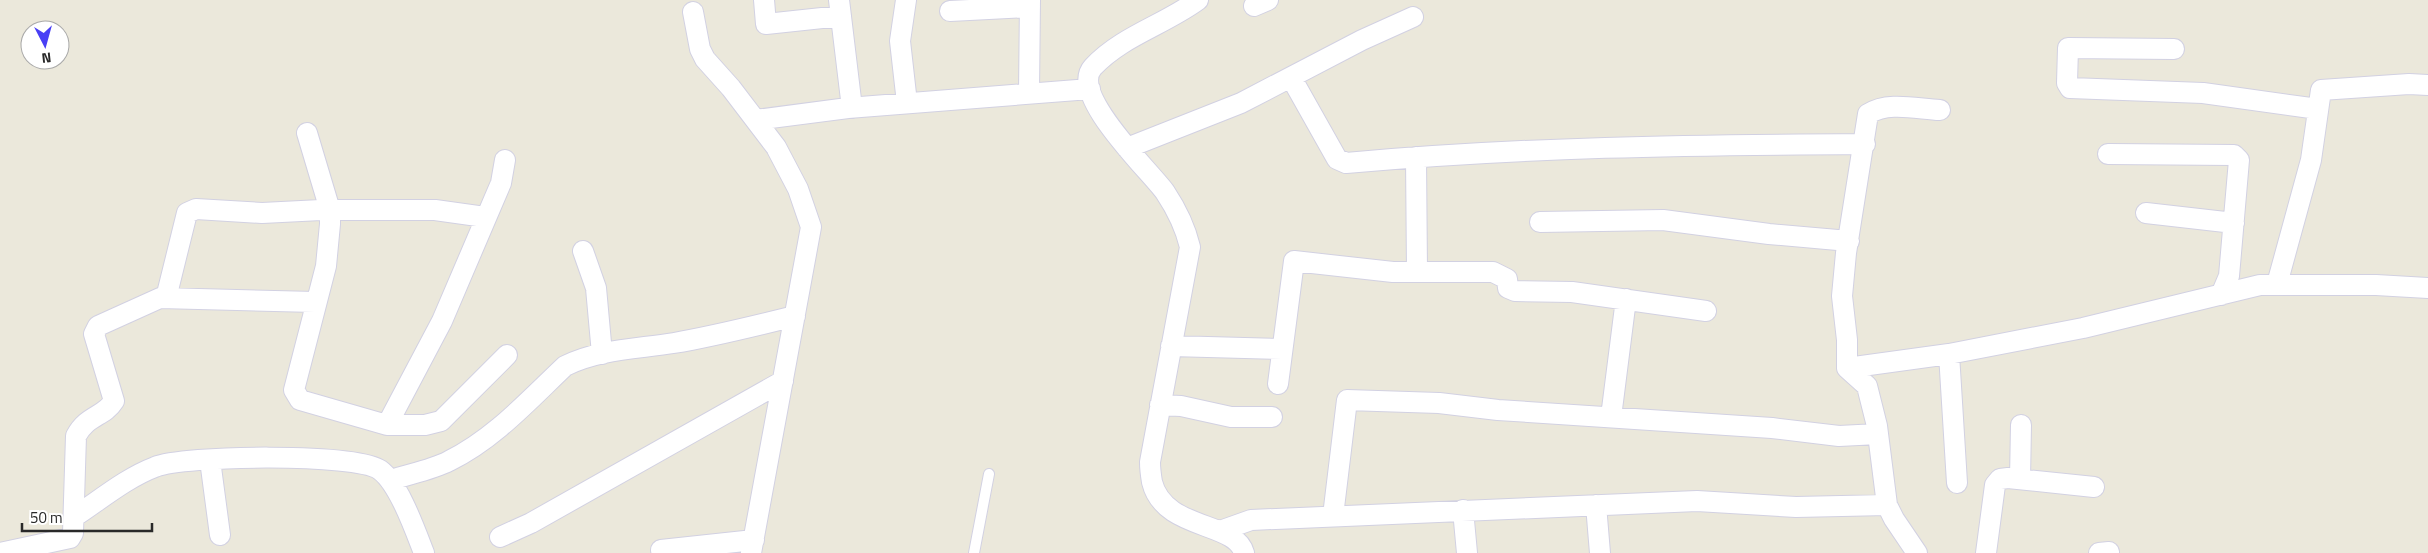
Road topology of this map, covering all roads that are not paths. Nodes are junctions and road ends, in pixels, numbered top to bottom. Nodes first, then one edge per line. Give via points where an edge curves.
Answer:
1 (764, 0) edge
2 (906, 0) edge
3 (1198, 0) edge
4 (1030, 4) edge
5 (840, 8) edge
6 (950, 11) dead end
7 (693, 12) dead end
8 (1413, 17) dead end
9 (2174, 49) dead end
10 (1292, 78) junction
11 (2428, 85) edge
12 (1090, 89) junction
13 (1029, 93) junction
14 (907, 103) junction
15 (852, 108) junction
16 (2318, 109) junction
17 (1940, 110) dead end
18 (756, 120) junction
19 (307, 133) dead end
20 (1865, 144) junction
21 (1127, 148) junction
22 (2108, 154) dead end
23 (1416, 157) junction
24 (505, 160) dead end
25 (330, 210) junction
26 (2146, 213) dead end
27 (485, 217) junction
28 (1540, 222) dead end
29 (2234, 223) junction
30 (1848, 241) junction
31 (583, 251) dead end
32 (1417, 272) junction
33 (2277, 284) junction
34 (2428, 288) edge
35 (2221, 295) junction
36 (166, 298) junction
37 (1626, 299) junction
38 (315, 302) junction
39 (1706, 311) dead end
40 (795, 316) junction
41 (1171, 346) junction
42 (1282, 348) junction
43 (602, 354) junction
44 (1949, 354) junction
45 (507, 355) dead end
46 (1847, 368) junction
47 (783, 381) junction
48 (1278, 384) dead end
49 (1160, 405) junction
50 (1272, 417) dead end
51 (1611, 417) junction
52 (387, 425) junction
53 (2021, 425) dead end
54 (1878, 434) junction
55 (210, 460) junction
56 (989, 474) dead end
57 (2020, 479) junction
58 (390, 480) junction
59 (1957, 483) dead end
60 (2094, 487) dead end
61 (1596, 505) junction
62 (1888, 505) junction
63 (1462, 510) junction
64 (1333, 516) junction
65 (74, 517) junction
66 (1220, 531) junction
67 (220, 534) dead end
68 (500, 537) dead end
69 (753, 547) edge
70 (661, 550) dead end
71 (2109, 552) edge
72 (0, 553) edge
73 (424, 553) edge
74 (974, 553) edge
75 (1244, 553) edge
76 (1467, 553) edge
77 (1600, 553) edge
78 (1917, 553) edge
79 (1986, 553) edge
80 (2099, 553) edge

1 - 5 street via 766,24
2 - 14 street via 900,41
3 - 12 street via 1103,57 1090,69
4 - 6 street
4 - 13 street
5 - 15 street
7 - 18 street via 698,42 705,59
8 - 10 street
9 - 16 street via 2068,48 2067,83 2070,88 2202,93
10 - 21 street via 1242,104
10 - 23 street via 1337,159 1346,163
11 - 16 street via 2321,90
12 - 13 street
12 - 21 street via 1100,112
13 - 14 street
14 - 15 street
15 - 18 street
16 - 33 street via 2311,160
17 - 20 street via 1877,108 1868,114
18 - 40 street via 792,175 811,228
19 - 25 street
20 - 23 street via 1588,147
20 - 30 street
21 - 41 street via 1177,211 1190,247
22 - 29 street via 2234,155 2239,160
23 - 32 street
24 - 27 street via 500,183
25 - 27 street via 435,210
25 - 36 street via 262,213 196,209 187,213
25 - 38 street via 326,266
26 - 29 street
27 - 52 street via 442,321
28 - 30 street via 1663,220
29 - 35 street via 2229,276
30 - 46 street via 1842,296
31 - 43 street via 596,288
32 - 37 street via 1493,272 1507,279 1508,288 1515,291 1572,292
32 - 42 street via 1294,262
33 - 34 street
33 - 35 street
35 - 44 street via 2083,328
36 - 38 street
36 - 65 street via 98,326 94,334 114,401 82,424 76,436
37 - 39 street
37 - 51 street
38 - 52 street via 294,390 296,395 300,400
40 - 43 street via 675,343
40 - 47 street
41 - 42 street
41 - 49 street
42 - 48 street
43 - 58 street via 565,366 504,424 448,462
44 - 46 street
44 - 59 street
45 - 52 street via 441,421 425,425
46 - 54 street via 1867,386
47 - 68 street via 531,523
47 - 69 street
49 - 50 street via 1181,406 1231,417
49 - 66 street via 1150,462 1152,483 1157,494 1166,506 1188,521
51 - 54 street via 1839,436
51 - 64 street via 1348,400
53 - 57 street
54 - 62 street
55 - 58 street via 296,457 367,464 379,469
55 - 65 street via 170,462 155,467
55 - 67 street
56 - 74 lane
57 - 60 street
57 - 79 street via 2000,479 1995,485
58 - 73 street
61 - 62 street via 1697,501 1796,507
61 - 63 street
61 - 77 street
62 - 78 street via 1894,520
63 - 64 street
63 - 76 street
64 - 66 street via 1251,520
65 - 72 street via 70,538
66 - 75 street via 1236,541
69 - 70 street
71 - 80 street

